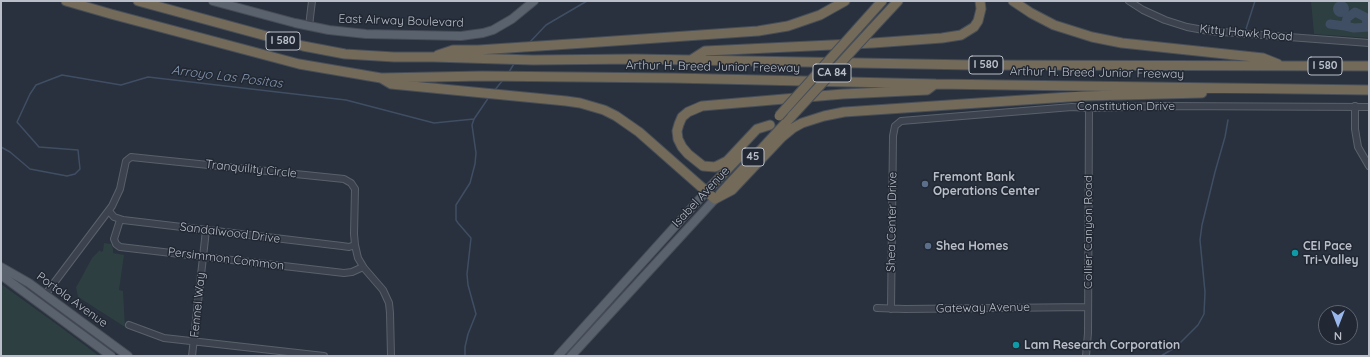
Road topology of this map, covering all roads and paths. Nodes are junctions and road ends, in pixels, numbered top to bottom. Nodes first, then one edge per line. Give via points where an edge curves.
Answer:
1 (66, 1) edge
2 (138, 1) edge
3 (213, 1) edge
4 (312, 1) edge
5 (534, 1) edge
6 (845, 1) edge
7 (882, 1) edge
8 (898, 1) edge
9 (980, 1) edge
10 (1013, 1) edge
11 (1129, 1) edge
12 (309, 26) junction
13 (1369, 44) edge
14 (433, 57) junction
15 (691, 60) junction
16 (1281, 65) junction
17 (1369, 66) edge
18 (381, 78) junction
19 (935, 84) junction
20 (1239, 87) junction
21 (1369, 90) edge
22 (1355, 106) junction
23 (1369, 106) edge
24 (1089, 108) junction
25 (792, 116) joint
26 (770, 125) junction
27 (893, 136) joint
28 (1369, 166) edge
29 (706, 192) junction
30 (715, 199) junction
31 (109, 211) junction
32 (120, 220) junction
33 (206, 230) junction
34 (355, 245) junction
35 (203, 256) junction
36 (1, 267) edge
37 (363, 267) junction
38 (1, 275) edge
39 (46, 295) junction
40 (1088, 307) junction
41 (877, 308) dead end
42 (891, 309) junction
43 (129, 325) dead end
44 (193, 341) junction
45 (111, 356) edge
46 (128, 356) edge
47 (192, 356) edge
48 (324, 356) edge
49 (391, 356) edge
50 (558, 356) edge
51 (571, 356) edge
52 (1086, 356) edge

1 - 18 highway, Arthur H. Breed Junior Freeway / I 580 via 299,64
2 - 14 highway, Arthur H. Breed Junior Freeway / I 580 via 322,51 387,57
3 - 12 main road, East Airway Boulevard
4 - 12 street
5 - 12 main road, East Airway Boulevard via 503,25 472,36 366,34
6 - 14 highway via 820,15 788,26 758,31 453,50
7 - 26 highway, Isabel Avenue / CA 84, bridge
8 - 25 highway, Isabel Avenue / CA 84, bridge
9 - 15 highway via 978,21 974,27 961,35 873,43 705,51
10 - 16 highway via 1054,25 1092,37 1122,43 1263,58
11 - 13 street, Kitty Hawk Road via 1165,20 1209,31
14 - 15 highway, Arthur H. Breed Junior Freeway / I 580 via 494,60
15 - 16 highway, Arthur H. Breed Junior Freeway / I 580 via 980,65
16 - 17 highway, Arthur H. Breed Junior Freeway / I 580
18 - 19 highway, Arthur H. Breed Junior Freeway / I 580 via 520,76
18 - 29 highway via 391,84 580,103 604,110 639,132
19 - 20 highway, Arthur H. Breed Junior Freeway / I 580
19 - 26 highway via 927,90 702,106 682,117 677,131 678,139 688,154 703,166 715,167 727,161 757,129
20 - 21 highway, Arthur H. Breed Junior Freeway / I 580
20 - 30 highway via 1230,92 1083,96 844,112 824,116 793,128 732,190
22 - 23 street, Constitution Drive
22 - 24 street, Constitution Drive
22 - 28 street via 1358,147
24 - 27 street, Constitution Drive via 1072,107 906,120 895,126
24 - 40 street, Collier Canyon Road
25 - 30 highway, Isabel Avenue / 45
26 - 29 highway, Isabel Avenue / 45
27 - 42 street, Shea Center Drive
29 - 30 highway
29 - 50 main road, Isabel Avenue
30 - 51 main road, Isabel Avenue
31 - 32 street
31 - 34 street, Tranquility Circle via 120,189 126,162 132,157 344,179 351,183 355,190
31 - 39 street, Tranquility Circle
32 - 33 street, Sandalwood Drive
32 - 35 street, Persimmon Common via 114,239 119,247
33 - 34 street, Sandalwood Drive via 349,247
33 - 35 street, Fennel Way
34 - 37 street, Tranquility Circle
35 - 37 street, Persimmon Common via 344,273
35 - 44 street, Fennel Way
36 - 39 main road, Portola Avenue
37 - 49 street, Tranquility Circle via 380,286 389,303
38 - 45 main road, Portola Avenue
39 - 46 main road, Portola Avenue
40 - 42 street, Gateway Avenue
40 - 52 street, Collier Canyon Road
41 - 42 street, Gateway Avenue
43 - 44 street via 159,336
44 - 47 street, Fennel Way
44 - 48 street

